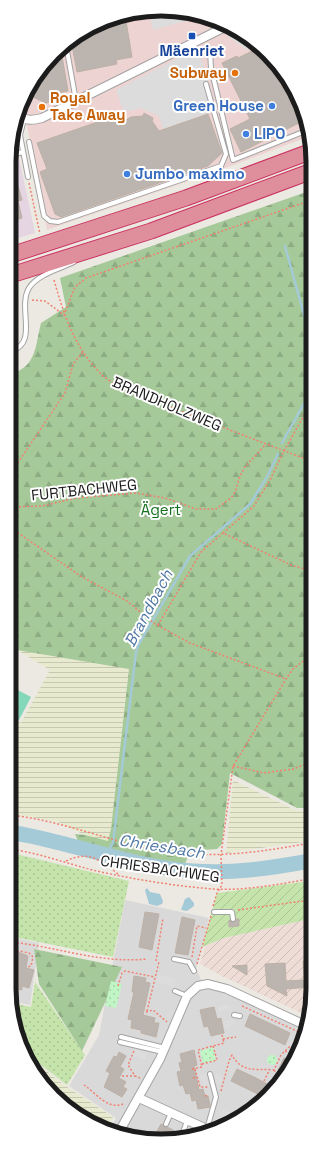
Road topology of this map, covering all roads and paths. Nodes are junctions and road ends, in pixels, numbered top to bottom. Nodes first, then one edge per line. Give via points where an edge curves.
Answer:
1 (221, 29) edge
2 (67, 51) edge
3 (210, 51) dead end
4 (206, 84) dead end
5 (76, 101) junction
6 (23, 118) edge
7 (20, 128) edge
8 (303, 132) edge
9 (28, 142) dead end
10 (23, 152) junction
11 (306, 153) edge
12 (16, 154) edge
13 (221, 166) junction
14 (306, 173) edge
15 (28, 177) joint
16 (218, 186) junction
17 (306, 202) edge
18 (41, 236) dead end
19 (109, 245) junction
20 (16, 254) edge
21 (84, 258) dead end
22 (77, 261) dead end
23 (16, 274) edge
24 (54, 280) dead end
25 (25, 300) junction
26 (64, 315) junction
27 (16, 350) edge
28 (83, 352) junction
29 (306, 412) edge
30 (266, 444) junction
31 (284, 451) junction
32 (306, 459) edge
33 (16, 466) edge
34 (16, 507) edge
35 (16, 532) edge
36 (224, 533) junction
37 (306, 570) edge
38 (158, 626) junction
39 (306, 658) edge
40 (286, 679) junction
41 (306, 764) edge
42 (233, 766) junction
43 (16, 816) edge
44 (306, 844) edge
45 (16, 850) edge
46 (222, 855) junction
47 (66, 861) junction
48 (120, 875) junction
49 (306, 880) edge
50 (220, 889) junction
51 (306, 901) edge
52 (214, 912) dead end
53 (232, 912) junction
54 (162, 918) dead end
55 (233, 918) dead end
56 (207, 928) junction
57 (16, 943) edge
58 (16, 950) edge
59 (147, 959) dead end
60 (174, 959) dead end
61 (189, 962) junction
62 (27, 967) dead end
63 (194, 971) joint
64 (155, 976) junction
65 (118, 986) dead end
66 (175, 991) dead end
67 (187, 996) junction
68 (242, 1006) dead end
69 (234, 1015) dead end
70 (262, 1015) junction
71 (240, 1016) dead end
72 (260, 1018) dead end
73 (281, 1024) junction
74 (302, 1024) edge
75 (170, 1025) dead end
76 (280, 1027) dead end
77 (299, 1032) edge
78 (222, 1035) dead end
79 (236, 1037) dead end
80 (223, 1039) junction
81 (136, 1046) junction
82 (213, 1046) junction
83 (293, 1049) dead end
84 (164, 1050) junction
85 (285, 1051) junction
86 (291, 1054) edge
87 (232, 1056) dead end
88 (201, 1064) junction
89 (192, 1069) dead end
90 (195, 1069) junction
91 (270, 1069) junction
92 (249, 1070) junction
93 (274, 1070) junction
94 (247, 1073) dead end
95 (210, 1074) dead end
96 (277, 1075) edge
97 (122, 1076) dead end
98 (137, 1076) junction
99 (197, 1077) junction
100 (193, 1078) dead end
101 (143, 1080) dead end
102 (264, 1081) dead end
103 (138, 1082) dead end
104 (84, 1085) dead end
105 (213, 1086) junction
106 (139, 1098) junction
107 (128, 1100) dead end
108 (171, 1113) junction
109 (188, 1120) junction
110 (166, 1124) dead end
111 (210, 1125) edge
112 (204, 1127) edge
113 (121, 1128) edge
114 (183, 1132) edge

1 - 5 street
2 - 5 lane
3 - 8 lane via 210,68 234,160
4 - 13 lane via 226,154
5 - 6 street via 42,118 30,120
7 - 10 lane
9 - 13 lane via 44,216 50,221 58,222
10 - 12 lane
10 - 15 lane
11 - 16 highway
13 - 16 lane
14 - 19 highway
15 - 18 path
16 - 20 highway
17 - 26 path via 86,278 75,287
19 - 21 lane
19 - 23 highway
22 - 25 lane via 39,279 30,287
24 - 26 path, BRANDHOLZWEG
25 - 26 path via 40,299
25 - 27 lane via 26,338 23,345
26 - 28 path, BRANDHOLZWEG
28 - 30 path, BRANDHOLZWEG via 102,374 115,384
28 - 33 path via 73,364 66,393
29 - 31 path
30 - 31 path, BRANDHOLZWEG
30 - 34 path, FURTBACHWEG via 245,467 231,498 216,509 196,509 165,498 136,493 76,498 42,506
31 - 32 path, BRANDHOLZWEG
31 - 36 path via 254,506
35 - 38 path via 82,577 127,601
36 - 37 path via 291,566
36 - 38 path via 201,552
38 - 40 path via 190,643
39 - 40 path
40 - 42 path
41 - 42 path via 293,769 264,773
42 - 46 path
43 - 46 path via 163,851
44 - 46 path
45 - 47 path, CHRIESBACHWEG
46 - 50 path
47 - 48 path, CHRIESBACHWEG
47 - 48 path via 77,856 90,856 108,865
48 - 50 path, CHRIESBACHWEG
49 - 50 path, CHRIESBACHWEG
50 - 56 path
51 - 53 path
52 - 53 lane
53 - 55 lane
54 - 64 path
56 - 61 path via 197,926
56 - 63 path
57 - 59 path via 106,959
58 - 62 path via 28,953 32,957 31,966
60 - 61 lane
61 - 63 lane
64 - 65 path via 125,971
64 - 75 path via 146,1011 153,1010
66 - 67 lane
67 - 74 street via 203,984 217,985
67 - 84 street
68 - 70 path
69 - 71 lane
70 - 72 path
70 - 73 path
73 - 76 path
73 - 77 path
78 - 80 path
79 - 80 path
80 - 82 path via 224,1043
81 - 84 lane
81 - 84 lane via 120,1040
81 - 98 path via 127,1064
82 - 88 path via 198,1050
82 - 88 path via 217,1060
83 - 85 path via 289,1047
84 - 106 street
85 - 86 path
85 - 93 path
87 - 92 path via 238,1065
88 - 90 path via 202,1067
89 - 90 path
90 - 99 path
91 - 92 path
91 - 93 path
91 - 102 path
92 - 94 path
93 - 96 path
95 - 105 lane
97 - 98 path
98 - 101 path
98 - 103 path
99 - 100 path
99 - 105 path via 200,1087
104 - 107 path via 114,1106 123,1105
105 - 111 lane via 216,1097
106 - 108 street
106 - 113 street
108 - 109 street
108 - 110 lane
109 - 112 street
109 - 114 lane

